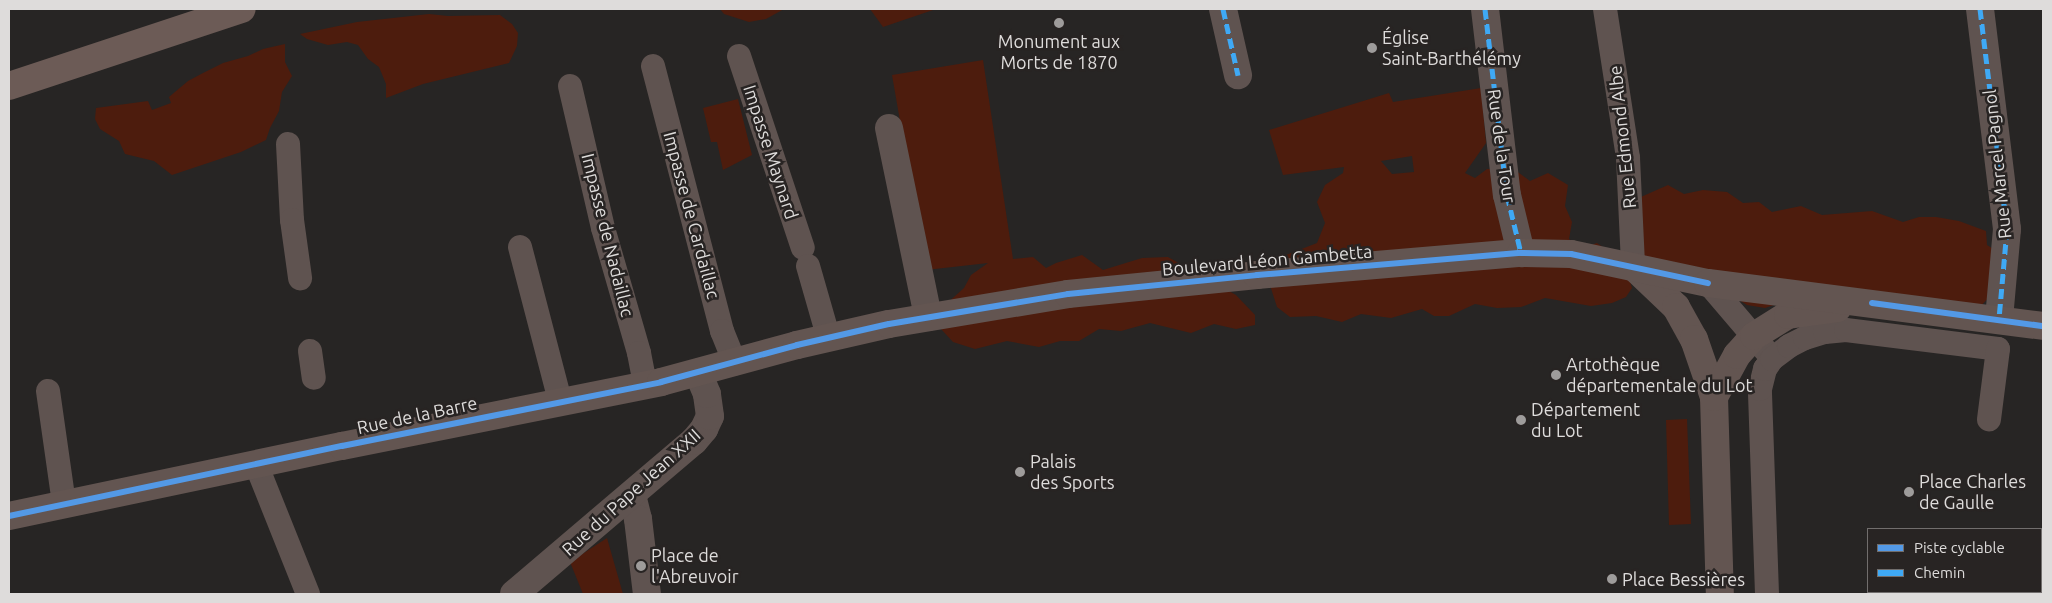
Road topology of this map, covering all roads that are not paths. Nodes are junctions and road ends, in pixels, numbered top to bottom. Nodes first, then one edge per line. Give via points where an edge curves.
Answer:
1 (242, 9) edge
2 (1222, 9) edge
3 (1485, 9) edge
4 (1606, 9) edge
5 (1980, 9) edge
6 (739, 56) dead end
7 (653, 66) dead end
8 (1238, 74) dead end
9 (9, 86) edge
10 (570, 86) dead end
11 (888, 128) dead end
12 (288, 144) dead end
13 (520, 247) dead end
14 (1521, 253) junction
15 (1633, 266) junction
16 (300, 278) dead end
17 (1708, 283) junction
18 (1872, 303) junction
19 (928, 317) junction
20 (1999, 319) junction
21 (2043, 326) edge
22 (1754, 336) junction
23 (830, 339) junction
24 (310, 351) dead end
25 (1772, 359) junction
26 (735, 363) junction
27 (698, 373) junction
28 (314, 378) dead end
29 (645, 384) junction
30 (48, 391) dead end
31 (1714, 396) junction
32 (560, 401) junction
33 (1990, 419) dead end
34 (256, 464) junction
35 (632, 495) junction
36 (64, 504) junction
37 (9, 516) edge
38 (308, 594) edge
39 (514, 594) edge
40 (647, 594) edge
41 (1720, 594) edge
42 (1767, 594) edge

1 - 9 main road
2 - 8 street
3 - 14 street, Rue de la Tour via 1507,195
4 - 15 lane, Rue Edmond Albe via 1628,158
5 - 20 street, Rue Marcel Pagnol via 2007,229
6 - 23 lane, Impasse Maynard
7 - 26 lane, Impasse de Cardaillac via 722,331
10 - 29 lane, Impasse de Nadaillac
11 - 19 street
12 - 16 lane via 292,220
13 - 32 lane
14 - 15 main road, Boulevard Léon Gambetta via 1571,254
14 - 19 main road, Boulevard Léon Gambetta via 1068,294
15 - 17 main road, Boulevard Léon Gambetta
15 - 31 main road via 1676,307 1694,339
17 - 18 main road, Boulevard Léon Gambetta
17 - 22 lane
18 - 20 main road, Boulevard Léon Gambetta
18 - 22 main road via 1788,315
19 - 23 main road, Boulevard Léon Gambetta
20 - 21 main road, Boulevard Léon Gambetta
22 - 25 lane
22 - 31 main road via 1737,355
23 - 26 main road, Rue de la Barre via 796,345
24 - 28 lane
25 - 33 lane via 1805,338 1846,330 1998,349
25 - 42 lane via 1765,369 1760,390
26 - 27 main road, Rue de la Barre
27 - 29 main road, Rue de la Barre
27 - 35 street, Rue du Pape Jean XXII via 707,394 710,416 704,429
29 - 32 main road, Rue de la Barre
30 - 36 lane
31 - 41 main road
32 - 34 main road, Rue de la Barre via 320,442
34 - 36 main road, Rue de la Barre
34 - 38 lane
35 - 39 street, Rue du Pape Jean XXII
35 - 40 street
36 - 37 main road, Rue de la Barre

